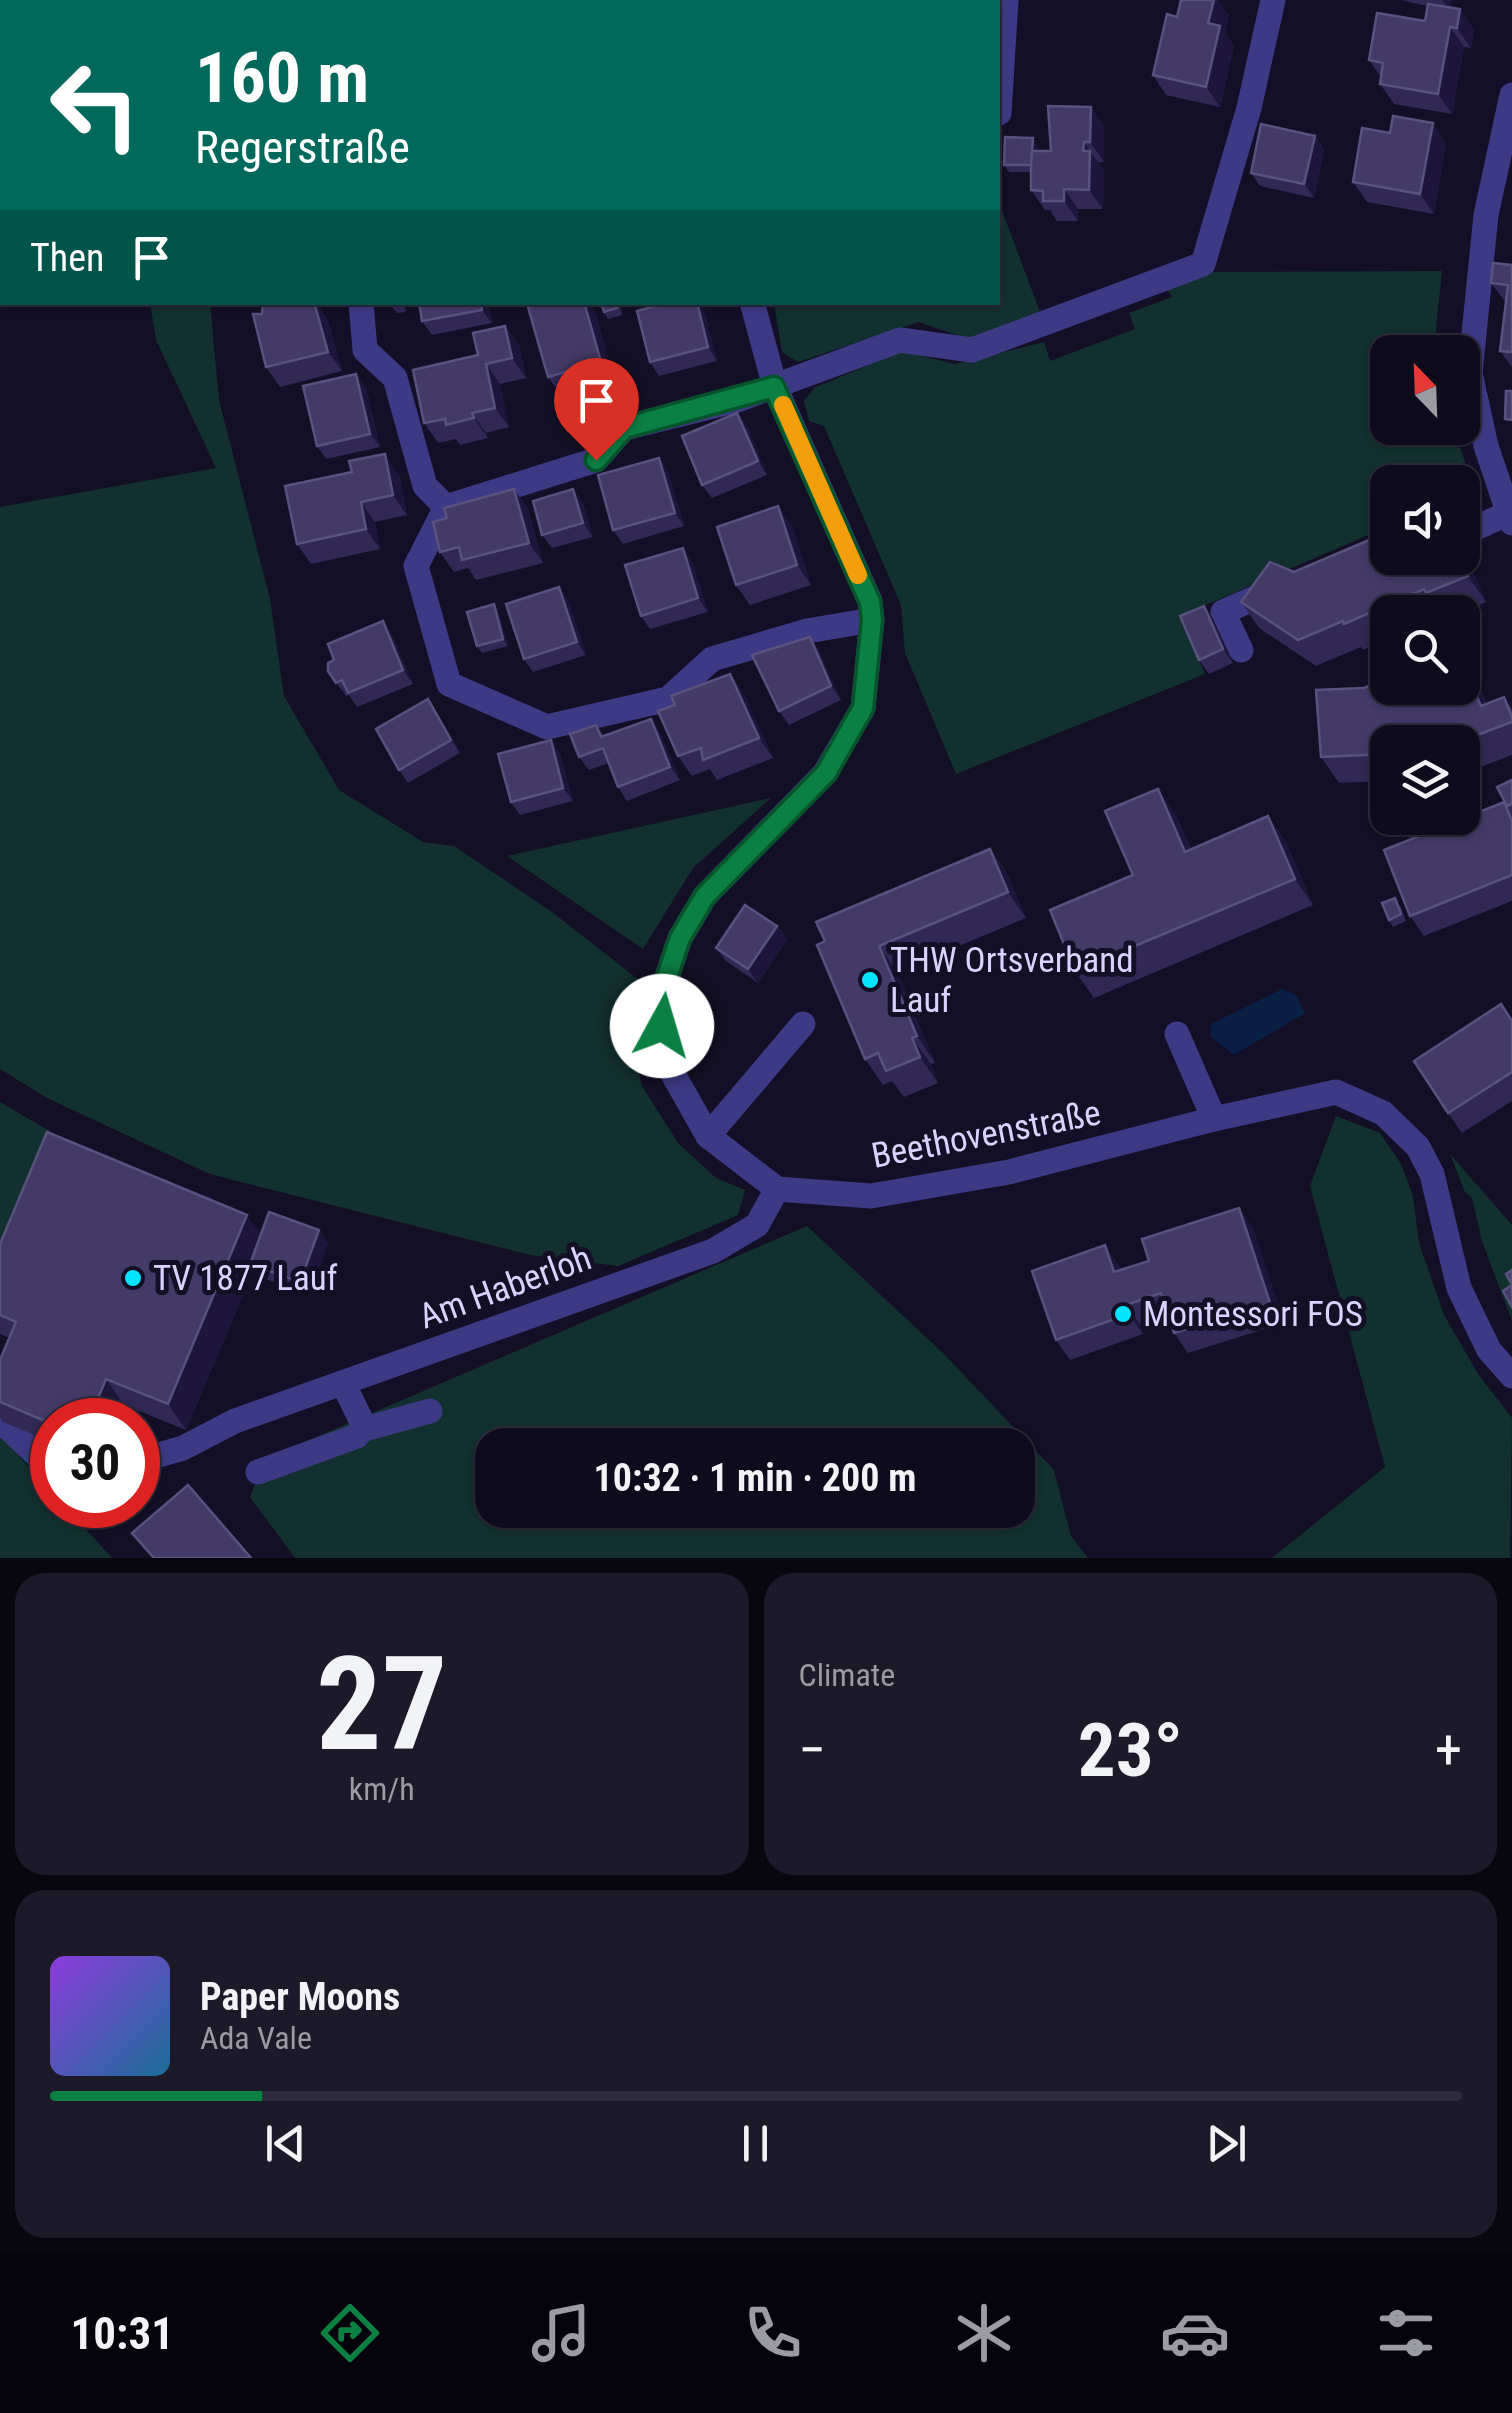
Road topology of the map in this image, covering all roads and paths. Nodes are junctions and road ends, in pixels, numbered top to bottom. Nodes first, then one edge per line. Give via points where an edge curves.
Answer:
1 (1006, 0) edge
2 (1273, 0) edge
3 (1512, 95) edge
4 (1000, 98) edge
5 (361, 305) edge
6 (753, 305) edge
7 (774, 387) junction
8 (446, 507) junction
9 (1510, 518) edge
10 (1480, 528) edge
11 (1291, 582) edge
12 (872, 620) junction
13 (1241, 650) dead end
14 (803, 1024) dead end
15 (1177, 1034) dead end
16 (1214, 1119) junction
17 (708, 1136) junction
18 (777, 1189) junction
19 (1512, 1376) edge
20 (342, 1383) junction
21 (430, 1411) dead end
22 (0, 1420) edge
23 (361, 1430) junction
24 (30, 1449) edge
25 (160, 1455) edge
26 (258, 1472) dead end

1 - 4 street
2 - 7 street via 1203,264 972,350 900,340
3 - 9 street via 1486,215 1470,373
5 - 8 street via 364,350 395,378 424,486
6 - 7 street
7 - 8 street via 624,428 596,460
7 - 12 street via 870,602
8 - 12 street via 416,566 449,684 547,727 668,699 712,659
9 - 10 street
11 - 13 street via 1223,612
12 - 17 street via 863,708 826,773 705,896 666,980 662,1026 673,1074
14 - 17 street
15 - 16 street
16 - 18 street, Beethovenstraße via 1009,1172 872,1196
16 - 19 street, Beethovenstraße via 1336,1092 1383,1112 1418,1147 1432,1174 1460,1288 1489,1350
17 - 18 street
18 - 20 street, Am Haberloh via 757,1225 713,1251
20 - 23 street
20 - 25 street, Am Haberloh
21 - 23 street
22 - 24 street
23 - 26 street

